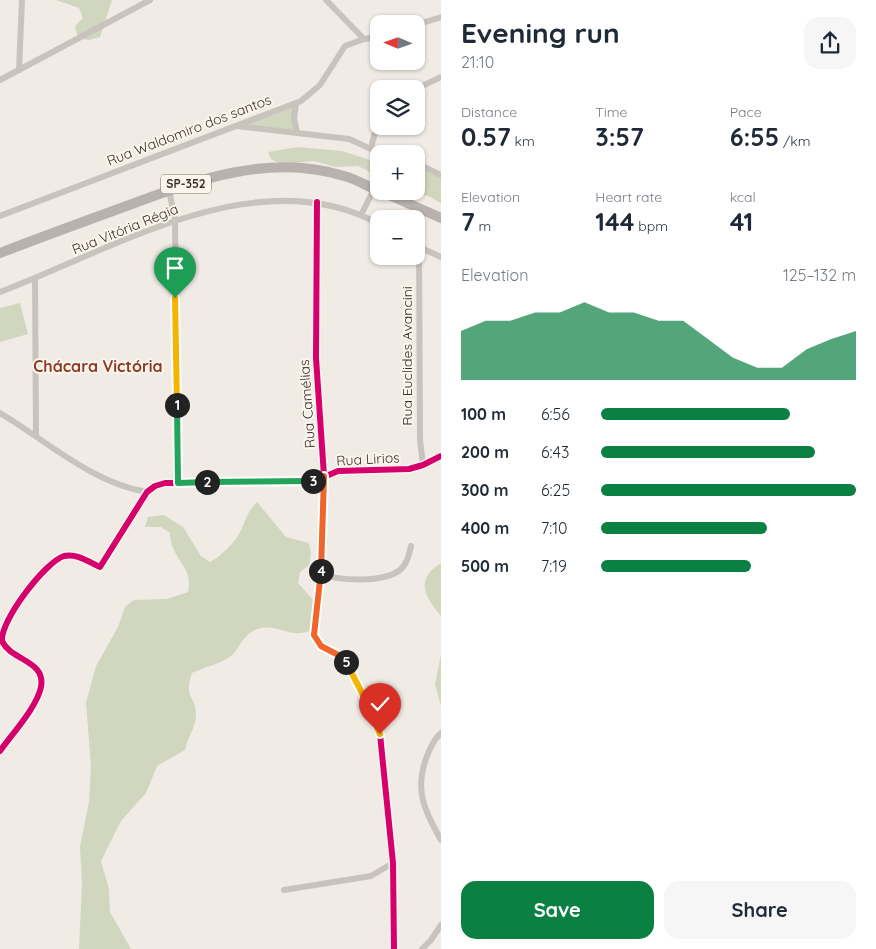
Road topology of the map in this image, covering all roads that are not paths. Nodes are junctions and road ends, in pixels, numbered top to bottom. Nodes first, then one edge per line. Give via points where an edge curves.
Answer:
1 (22, 0) edge
2 (150, 0) edge
3 (326, 0) edge
4 (441, 17) edge
5 (425, 22) edge
6 (364, 38) junction
7 (370, 38) edge
8 (19, 70) junction
9 (441, 77) edge
10 (0, 80) edge
11 (425, 85) edge
12 (296, 104) junction
13 (234, 125) junction
14 (297, 133) junction
15 (370, 148) edge
16 (425, 167) edge
17 (441, 175) edge
18 (370, 187) edge
19 (169, 190) junction
20 (371, 200) edge
21 (400, 200) edge
22 (317, 202) junction
23 (361, 214) junction
24 (0, 216) edge
25 (441, 218) edge
26 (370, 219) edge
27 (175, 220) junction
28 (425, 249) edge
29 (0, 253) edge
30 (441, 257) edge
31 (418, 265) edge
32 (35, 279) junction
33 (0, 292) edge
34 (0, 413) edge
35 (36, 434) junction
36 (441, 456) edge
37 (423, 465) junction
38 (324, 476) junction
39 (178, 483) junction
40 (147, 492) junction
41 (411, 546) dead end
42 (321, 574) junction
43 (441, 734) edge
44 (0, 751) edge
45 (441, 840) edge
46 (393, 863) junction
47 (284, 890) dead end
48 (441, 925) edge
49 (394, 949) edge
50 (422, 949) edge

1 - 8 street
2 - 8 street
3 - 6 street
4 - 5 street
6 - 7 street
6 - 12 street, Rua Waldomiro dos santos via 345,46 320,85
8 - 10 street
9 - 11 street
12 - 13 street, Rua Waldomiro dos santos
12 - 14 street
13 - 14 street
13 - 24 street, Rua Waldomiro dos santos
14 - 15 street via 349,139
16 - 17 street
18 - 19 main road, SP-352 via 323,171 275,167 224,173
19 - 27 street
19 - 29 main road, SP-352
20 - 23 street
21 - 25 main road, SP-352
22 - 23 street, Rua Vitória Régia
22 - 27 street, Rua Vitória Régia via 268,200
22 - 38 street, Rua Camélias via 316,358
23 - 26 street, Rua Vitória Régia
27 - 32 street, Rua Vitória Régia
27 - 39 street
28 - 30 street
31 - 37 street, Rua Euclides Avancini
32 - 33 street, Rua Vitória Régia
32 - 35 street
34 - 35 street
35 - 40 street via 101,479
36 - 37 street, Rua Lirios
37 - 38 street, Rua Lirios via 409,469 338,471
38 - 39 street, Rua Lirios via 312,482
38 - 42 street, Rua Camélias
39 - 40 street, Rua Lirios via 155,486
40 - 44 street via 100,567 76,556 63,556 26,586 0,630 1,640 7,649 33,664 40,673 41,686 31,707
41 - 42 street via 402,569 392,575 333,579
42 - 46 street, Rua Camélias via 314,635 321,646 344,658 380,734
43 - 45 street via 428,752 420,774 423,803
46 - 47 street via 371,876
46 - 49 street
48 - 50 street

